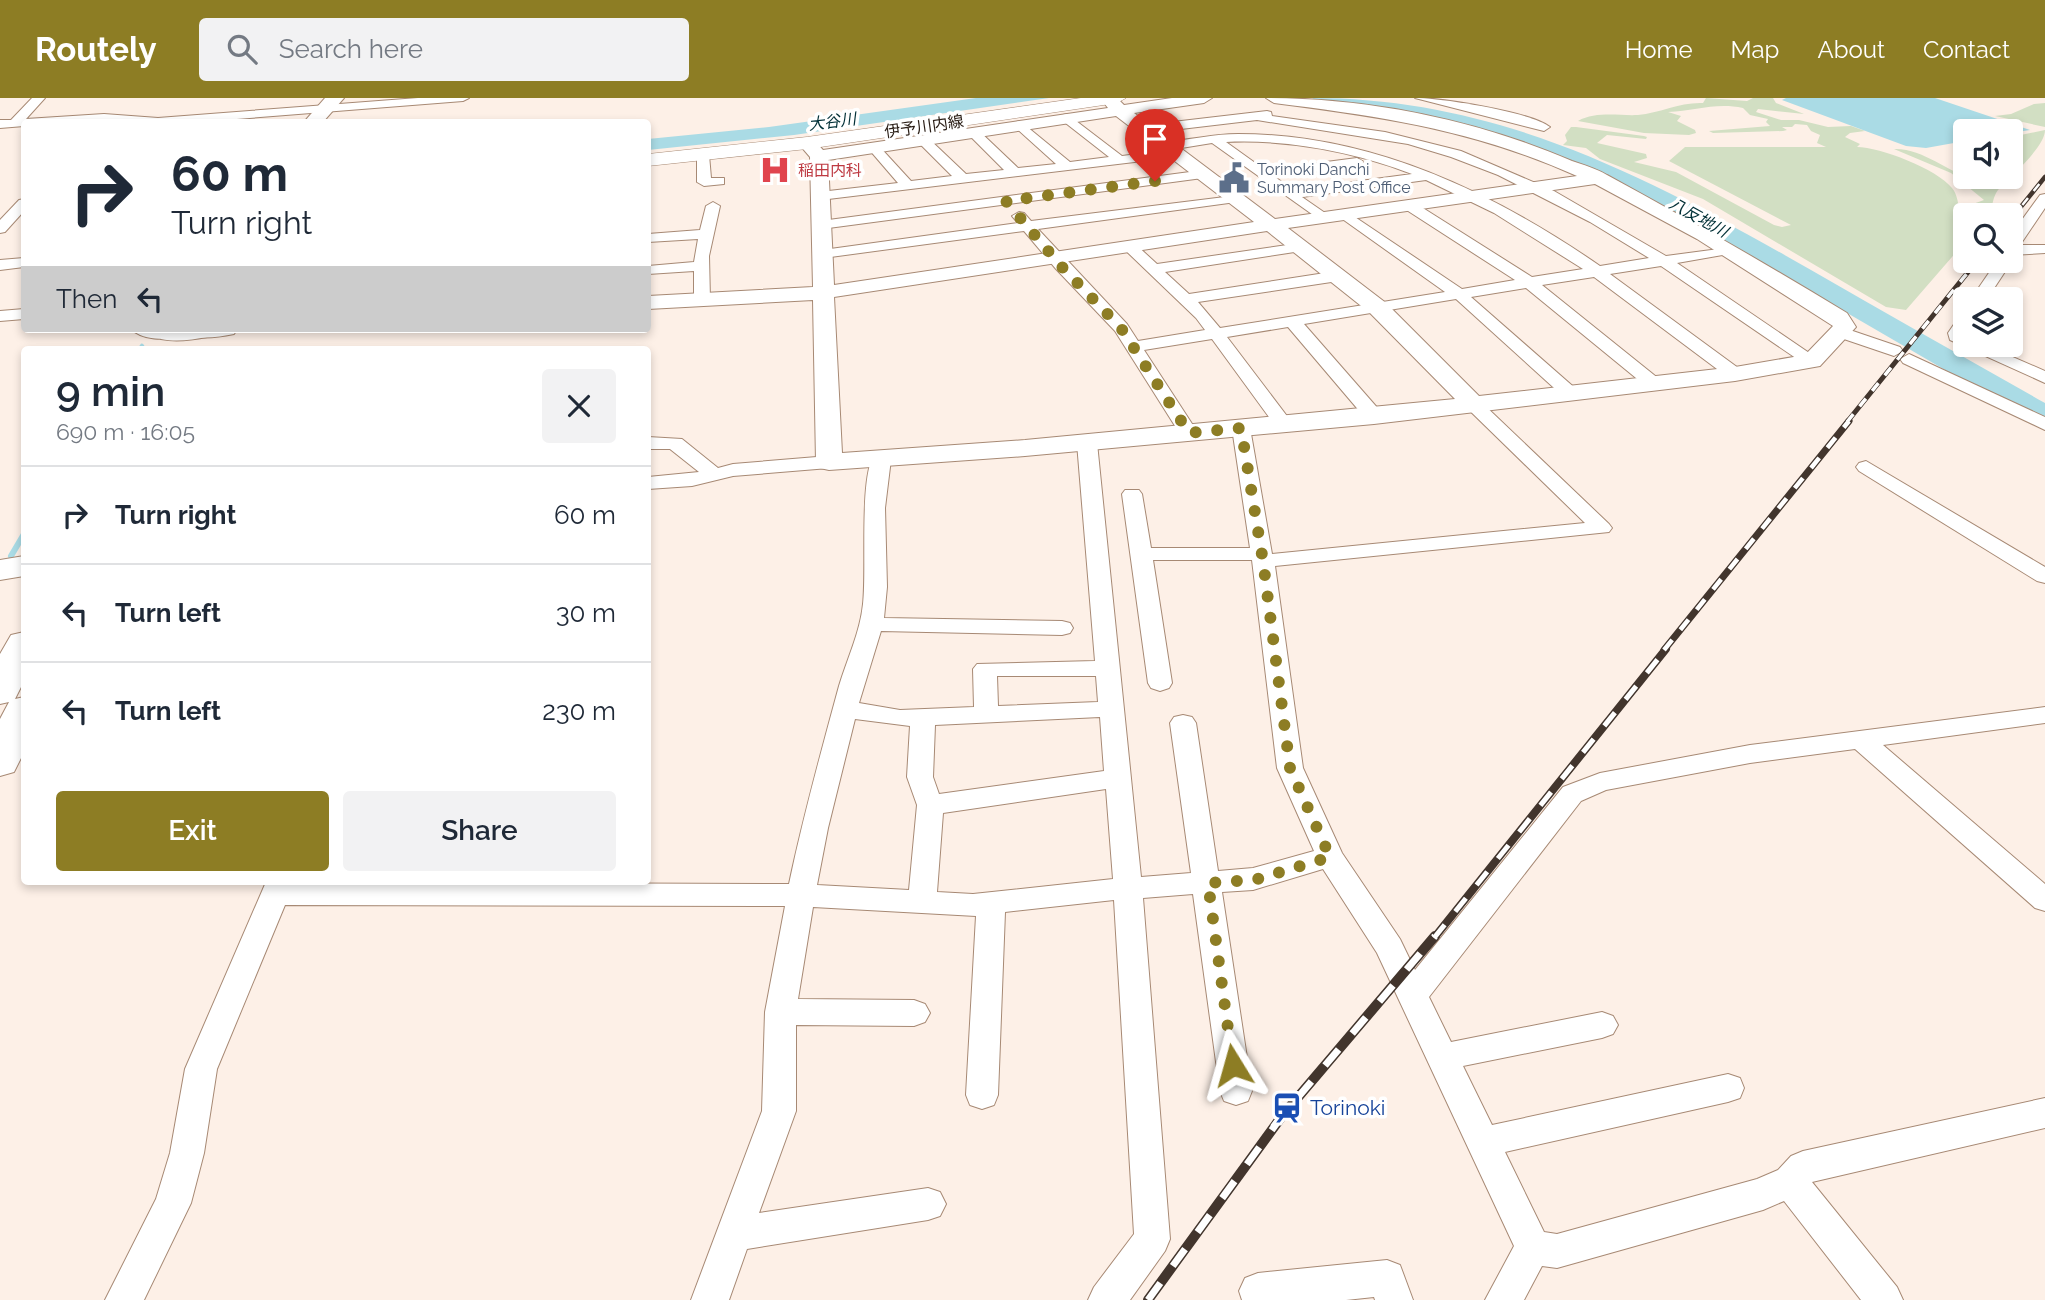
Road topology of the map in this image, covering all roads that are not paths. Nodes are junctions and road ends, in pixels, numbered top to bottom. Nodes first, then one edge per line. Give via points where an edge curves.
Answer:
1 (39, 98) edge
2 (463, 98) edge
3 (1203, 98) edge
4 (1421, 98) edge
5 (1485, 98) edge
6 (1278, 99) edge
7 (1113, 101) edge
8 (1500, 102) dead end
9 (1465, 106) junction
10 (329, 108) edge
11 (1492, 112) junction
12 (1265, 117) junction
13 (1067, 118) junction
14 (195, 119) edge
15 (15, 123) junction
16 (21, 123) edge
17 (0, 124) edge
18 (1020, 125) junction
19 (1457, 127) junction
20 (1544, 127) dead end
21 (1147, 129) junction
22 (973, 132) junction
23 (1245, 138) junction
24 (923, 140) junction
25 (1217, 141) junction
26 (1421, 144) junction
27 (873, 147) junction
28 (1172, 149) junction
29 (813, 150) junction
30 (703, 155) junction
31 (651, 160) edge
32 (1120, 160) junction
33 (1384, 160) junction
34 (1067, 166) junction
35 (1015, 173) junction
36 (1205, 174) junction
37 (1264, 174) junction
38 (984, 176) junction
39 (1428, 176) junction
40 (1600, 178) junction
41 (963, 179) junction
42 (719, 181) dead end
43 (907, 186) junction
44 (1535, 188) junction
45 (1291, 194) junction
46 (820, 196) junction
47 (1474, 196) junction
48 (1236, 198) junction
49 (2045, 198) edge
50 (1006, 201) junction
51 (21, 206) edge
52 (713, 206) dead end
53 (1410, 206) junction
54 (21, 207) edge
55 (0, 210) edge
56 (1346, 215) junction
57 (1323, 218) junction
58 (821, 225) junction
59 (1271, 225) junction
60 (1028, 226) junction
61 (2023, 228) edge
62 (0, 229) edge
63 (706, 234) junction
64 (651, 238) edge
65 (1128, 246) junction
66 (1301, 247) junction
67 (2045, 249) edge
68 (1728, 250) junction
69 (2023, 250) edge
70 (822, 254) junction
71 (1055, 256) junction
72 (1665, 261) junction
73 (21, 263) edge
74 (0, 265) edge
75 (701, 266) junction
76 (1154, 269) junction
77 (651, 270) edge
78 (1600, 272) junction
79 (1338, 276) junction
80 (1530, 283) junction
81 (822, 293) junction
82 (1459, 294) junction
83 (1187, 299) junction
84 (702, 300) junction
85 (651, 303) edge
86 (1378, 309) junction
87 (21, 314) edge
88 (0, 316) edge
89 (1293, 322) junction
90 (1841, 332) junction
91 (153, 333) edge
92 (204, 333) edge
93 (1217, 334) junction
94 (182, 337) edge
95 (1134, 347) junction
96 (1999, 357) edge
97 (1812, 361) junction
98 (1735, 374) junction
99 (2045, 378) edge
100 (1653, 383) junction
101 (1570, 393) junction
102 (1474, 405) junction
103 (1374, 416) junction
104 (1284, 424) junction
105 (2045, 424) edge
106 (1241, 428) junction
107 (1189, 433) junction
108 (651, 443) edge
109 (1087, 443) junction
110 (881, 459) junction
111 (829, 462) junction
112 (1866, 467) dead end
113 (713, 474) junction
114 (651, 483) edge
115 (1132, 494) dead end
116 (1141, 554) junction
117 (1263, 557) junction
118 (2045, 576) edge
119 (873, 624) junction
120 (1062, 628) dead end
121 (21, 649) edge
122 (1108, 668) junction
123 (1160, 683) dead end
124 (0, 692) edge
125 (846, 709) junction
126 (1111, 709) junction
127 (986, 714) junction
128 (2045, 715) edge
129 (21, 716) edge
130 (923, 718) junction
131 (1183, 723) dead end
132 (1859, 738) junction
133 (0, 762) edge
134 (1118, 778) junction
135 (930, 805) junction
136 (1330, 857) junction
137 (1208, 883) junction
138 (276, 888) edge
139 (1128, 889) junction
140 (801, 895) junction
141 (2045, 900) edge
142 (922, 902) junction
143 (991, 903) junction
144 (1413, 995) junction
145 (781, 1012) junction
146 (914, 1013) dead end
147 (1602, 1025) dead end
148 (1443, 1057) junction
149 (1728, 1088) dead end
150 (1236, 1091) dead end
151 (982, 1095) dead end
152 (2045, 1113) edge
153 (1483, 1142) junction
154 (1790, 1181) junction
155 (928, 1204) dead end
156 (734, 1234) junction
157 (1533, 1247) junction
158 (124, 1300) edge
159 (710, 1300) edge
160 (1107, 1300) edge
161 (1261, 1300) edge
162 (1394, 1300) edge
163 (1504, 1300) edge
164 (1884, 1300) edge

1 - 15 street
2 - 10 street
3 - 7 street
4 - 9 street
5 - 9 street
6 - 12 street
6 - 19 street
7 - 13 street
7 - 21 street
7 - 29 main road, 伊予川内線
8 - 11 street via 1508,105
9 - 11 street
10 - 14 street
11 - 20 street
12 - 21 street
12 - 23 street
12 - 26 street
13 - 18 street
13 - 32 street
15 - 16 street
15 - 17 street
18 - 22 street
18 - 34 street
19 - 26 street
19 - 40 street
21 - 28 street
22 - 24 street
22 - 35 street
23 - 25 street
23 - 33 street
24 - 27 street
24 - 41 street
25 - 28 street
25 - 37 street
26 - 33 street
26 - 44 street
27 - 29 street
27 - 43 street
28 - 32 street
28 - 36 street
29 - 30 main road, 伊予川内線
29 - 46 street
30 - 31 main road, 伊予川内線
30 - 42 street via 704,182
32 - 34 street
33 - 37 street
33 - 39 street
34 - 35 street
35 - 38 street
36 - 48 street
36 - 50 street
37 - 45 street
38 - 41 street
38 - 50 street
39 - 45 street
39 - 47 street
40 - 44 street
40 - 68 street via 1650,202
41 - 43 street
43 - 46 street
44 - 47 street
44 - 72 street
45 - 57 street
46 - 58 street
47 - 53 street
47 - 78 street
48 - 59 street
48 - 60 street
49 - 61 street
50 - 58 street
50 - 60 street
51 - 55 street
52 - 63 street
53 - 56 street
53 - 80 street
54 - 62 street
56 - 57 street
56 - 82 street
57 - 59 street
58 - 70 street
59 - 65 street
59 - 66 street
60 - 70 street
60 - 71 street
63 - 64 street
63 - 75 street
65 - 71 street
65 - 76 street
66 - 76 street
66 - 79 street
67 - 69 street
68 - 72 street
68 - 90 street via 1839,318 1845,327
70 - 81 street
71 - 81 street
71 - 95 street
72 - 78 street
72 - 97 street
73 - 74 street
75 - 77 street
75 - 84 street
76 - 83 street
78 - 80 street
78 - 98 street
79 - 83 street
79 - 86 street
80 - 82 street
80 - 100 street
81 - 84 street
81 - 111 street
82 - 86 street
82 - 101 street
83 - 93 street
84 - 85 street
86 - 89 street
86 - 102 street
87 - 88 street
89 - 93 street
89 - 103 street
90 - 97 street
90 - 105 street via 1902,355
91 - 94 street
92 - 94 street
93 - 95 street
93 - 104 street
95 - 107 street
96 - 99 street
97 - 98 street
98 - 100 street
100 - 101 street
101 - 102 street
102 - 103 street
102 - 117 street via 1602,528
103 - 104 street
104 - 106 street
106 - 107 street
106 - 117 street
107 - 109 street
108 - 113 street via 675,443
109 - 110 street
109 - 122 street
110 - 111 street
110 - 119 street via 875,508
111 - 113 street
112 - 118 street
113 - 114 street
115 - 116 street
116 - 117 street
116 - 123 street
117 - 136 street via 1290,768
119 - 120 street
119 - 125 street
121 - 124 highway
122 - 126 street
122 - 127 street via 985,670
125 - 130 street
125 - 140 street
126 - 127 street
126 - 134 street
127 - 130 street
128 - 132 street
129 - 133 highway
130 - 135 street via 920,777
131 - 137 street
132 - 141 street
132 - 144 street via 1600,782 1572,794
134 - 135 street
134 - 139 street
135 - 142 street
136 - 137 street via 1254,880
136 - 144 street
137 - 139 street
137 - 150 street
138 - 140 street
138 - 158 street via 201,1069 173,1203
139 - 143 street
139 - 160 street via 1152,1239
140 - 142 street
140 - 145 street
142 - 143 street
143 - 151 street
144 - 148 street
145 - 146 street
145 - 156 street via 779,1111
147 - 148 street
148 - 153 street
149 - 153 street
152 - 154 street via 1803,1167
153 - 157 street
154 - 157 street via 1763,1194 1557,1251
154 - 164 street
155 - 156 street
156 - 159 street
157 - 163 street
161 - 162 street via 1258,1291 1387,1278

